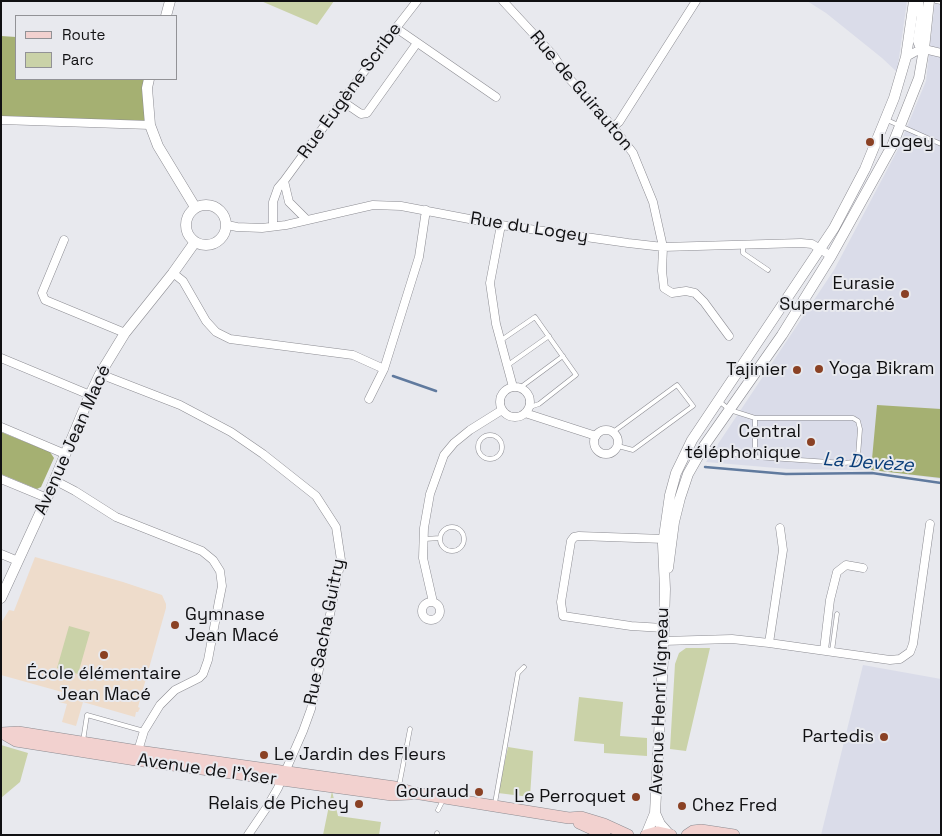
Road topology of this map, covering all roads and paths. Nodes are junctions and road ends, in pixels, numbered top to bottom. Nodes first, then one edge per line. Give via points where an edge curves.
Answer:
1 (170, 1) edge
2 (416, 1) edge
3 (503, 1) edge
4 (696, 1) edge
5 (914, 1) edge
6 (919, 1) edge
7 (929, 1) edge
8 (936, 1) edge
9 (941, 2) edge
10 (166, 15) edge
11 (396, 28) junction
12 (417, 43) junction
13 (924, 49) junction
14 (941, 53) edge
15 (906, 57) junction
16 (149, 80) edge
17 (496, 97) dead end
18 (342, 101) junction
19 (885, 119) junction
20 (1, 120) edge
21 (150, 125) junction
22 (900, 125) junction
23 (613, 127) junction
24 (941, 144) edge
25 (284, 181) junction
26 (195, 207) junction
27 (426, 210) junction
28 (306, 220) junction
29 (227, 225) junction
30 (501, 225) junction
31 (273, 226) junction
32 (64, 240) dead end
33 (194, 242) junction
34 (743, 244) junction
35 (663, 247) junction
36 (820, 250) junction
37 (831, 256) junction
38 (768, 270) dead end
39 (173, 273) junction
40 (768, 327) junction
41 (125, 333) junction
42 (782, 335) junction
43 (549, 336) junction
44 (729, 336) dead end
45 (500, 340) junction
46 (563, 356) junction
47 (1, 358) edge
48 (507, 366) junction
49 (384, 368) junction
50 (100, 374) junction
51 (517, 387) junction
52 (90, 394) junction
53 (368, 399) dead end
54 (718, 400) junction
55 (502, 410) junction
56 (528, 410) junction
57 (730, 410) junction
58 (755, 418) junction
59 (478, 425) junction
60 (1, 427) edge
61 (613, 432) junction
62 (486, 436) junction
63 (596, 436) junction
64 (618, 446) junction
65 (704, 446) junction
66 (65, 454) junction
67 (755, 457) junction
68 (1, 478) edge
69 (54, 480) junction
70 (47, 498) junction
71 (930, 524) dead end
72 (780, 528) dead end
73 (440, 538) junction
74 (424, 539) junction
75 (666, 542) junction
76 (1, 554) edge
77 (18, 561) junction
78 (863, 568) dead end
79 (1, 598) edge
80 (433, 602) dead end
81 (837, 614) dead end
82 (663, 628) junction
83 (663, 641) junction
84 (768, 643) junction
85 (828, 651) junction
86 (524, 667) dead end
87 (410, 729) dead end
88 (144, 731) junction
89 (2, 732) edge
90 (82, 742) junction
91 (137, 755) junction
92 (284, 776) junction
93 (350, 784) junction
94 (399, 788) junction
95 (414, 793) junction
96 (443, 798) junction
97 (494, 806) junction
98 (438, 810) dead end
99 (655, 814) junction
100 (569, 818) junction
101 (669, 834) edge
102 (248, 835) edge
103 (606, 835) edge
104 (628, 835) edge
105 (646, 835) edge
106 (687, 835) edge
107 (734, 835) edge

1 - 10 street
2 - 11 street, Rue Eugène Scribe
3 - 23 street, Rue de Guirauton
4 - 23 street
5 - 15 street, Avenue Henri Vigneau
6 - 13 street, Avenue Henri Vigneau via 921,15 917,41
7 - 13 street, Avenue Henri Vigneau
8 - 9 lane
11 - 12 street
11 - 18 street, Rue Eugène Scribe
12 - 17 street
12 - 18 street via 367,113 361,114
13 - 14 street
13 - 15 street
13 - 22 street, Avenue Henri Vigneau via 919,78
15 - 19 street, Avenue Henri Vigneau
16 - 21 street
18 - 25 street, Rue Eugène Scribe
19 - 22 lane
19 - 36 street, Avenue Henri Vigneau via 865,169
20 - 21 street
21 - 26 street via 166,161
22 - 24 lane
22 - 37 street, Avenue Henri Vigneau via 877,175
23 - 35 street, Rue de Guirauton via 633,153 643,177 653,202
25 - 28 street via 289,202
25 - 31 street, Rue Eugène Scribe via 273,202
26 - 29 street via 213,205 223,213
26 - 33 street via 186,224 186,231
27 - 28 street, Rue du Logey via 373,205
27 - 30 street, Rue du Logey
27 - 49 street via 419,257
28 - 31 street, Rue du Logey
29 - 31 street, Rue du Logey
29 - 33 street via 223,236 213,244
30 - 35 street, Rue du Logey
30 - 45 street via 490,283
32 - 41 street via 42,293 45,300
33 - 39 street, Avenue Jean Macé
34 - 35 street, Rue du Logey
34 - 36 street, Rue du Logey via 801,243 812,244
34 - 38 lane via 743,253
35 - 44 street, Rue de Guirauton via 664,288 672,293 695,293
36 - 37 street, Rue du Logey
36 - 40 street, Avenue Henri Vigneau
37 - 42 street, Avenue Henri Vigneau
39 - 41 street, Avenue Jean Macé
39 - 49 street via 183,282 216,332 230,339 353,355
40 - 42 lane
40 - 54 street, Avenue Henri Vigneau
41 - 50 street, Avenue Jean Macé
42 - 57 street, Avenue Henri Vigneau
43 - 45 lane via 536,317
43 - 46 lane
43 - 48 lane
45 - 48 street
46 - 51 lane
46 - 56 lane via 576,375
47 - 52 street
48 - 51 street
49 - 53 street
50 - 52 street, Avenue Jean Macé
50 - 92 street, Rue Sacha Guitry via 180,405 231,432 316,496 336,527 341,560 311,709
51 - 55 street via 501,395
51 - 56 street via 525,390 530,398
52 - 66 street, Avenue Jean Macé
54 - 57 lane
54 - 75 street, Avenue Henri Vigneau via 692,440 676,473 670,495
55 - 56 street via 510,417 521,416
55 - 59 street
56 - 63 street
57 - 58 lane
57 - 65 street, Avenue Henri Vigneau
58 - 67 lane
58 - 67 lane via 853,418 858,421 860,429 858,456 854,462
59 - 62 lane
59 - 74 street via 444,455 430,494
60 - 66 street
61 - 63 street via 602,431
61 - 64 street via 618,438
61 - 64 lane via 677,384 693,406 633,450
62 - 62 lane via 495,437 500,442 501,450 494,458 486,459 478,451 478,443
63 - 64 street via 596,448 602,454 610,454
65 - 67 lane via 716,452
65 - 75 street, Avenue Henri Vigneau via 688,474
66 - 69 street, Avenue Jean Macé
68 - 70 street
69 - 70 street, Avenue Jean Macé
69 - 88 street via 116,517 202,551 220,570 222,586 203,674 167,697
70 - 77 street, Avenue Jean Macé
71 - 85 street via 910,652 900,659 890,660
72 - 84 street via 783,550
73 - 73 lane via 446,529 453,527 460,530 463,541 459,548 452,550 445,548
73 - 74 lane
74 - 80 street via 424,558
75 - 82 street, Avenue Henri Vigneau
75 - 82 street via 574,537 561,602 563,616
76 - 77 street
77 - 79 street, Avenue Jean Macé
78 - 85 street via 846,566 837,572 830,600
81 - 85 lane
82 - 83 street, Avenue Henri Vigneau
83 - 84 street via 732,639
83 - 99 street, Avenue Henri Vigneau
84 - 85 street
86 - 97 lane via 518,673
87 - 94 lane
88 - 90 lane via 87,715
88 - 91 street
89 - 90 main road, Avenue de l'Yser
89 - 91 main road, Avenue de l'Yser via 16,741
90 - 91 main road, Avenue de l'Yser
91 - 92 main road, Avenue de l'Yser
92 - 93 main road, Avenue de l'Yser
92 - 102 street, Rue Sacha Guitry
93 - 94 main road, Avenue de l'Yser
93 - 95 main road, Avenue de l'Yser via 392,795
94 - 95 main road, Avenue de l'Yser
95 - 96 main road, Avenue de l'Yser
96 - 97 main road, Avenue de l'Yser
96 - 98 lane
97 - 100 main road, Avenue de l'Yser
99 - 101 street, Avenue Henri Vigneau
99 - 105 street, Avenue Henri Vigneau
100 - 103 main road, Avenue de l'Yser
100 - 104 main road, Avenue de l'Yser via 594,820
101 - 105 main road via 656,832
106 - 107 main road via 701,830

